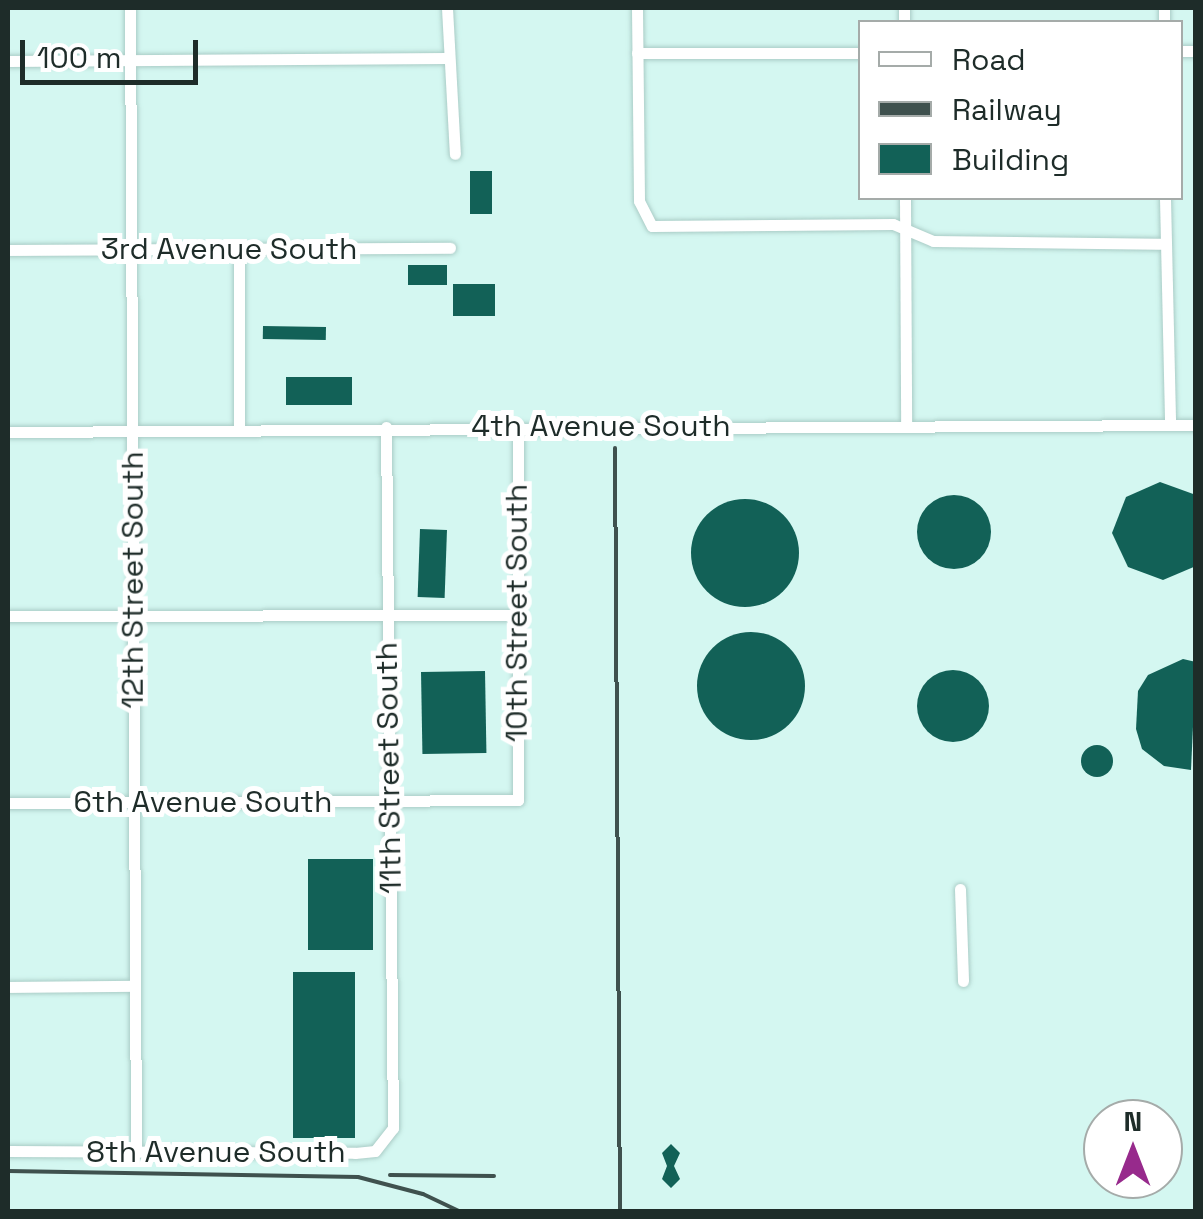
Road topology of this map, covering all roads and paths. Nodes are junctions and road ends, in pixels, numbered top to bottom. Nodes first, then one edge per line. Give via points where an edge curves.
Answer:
1 (130, 8) edge
2 (447, 8) edge
3 (637, 8) edge
4 (858, 53) edge
5 (638, 54) junction
6 (448, 58) junction
7 (130, 60) junction
8 (8, 61) edge
9 (454, 154) dead end
10 (905, 200) edge
11 (1165, 200) edge
12 (905, 229) junction
13 (1165, 244) junction
14 (450, 248) dead end
15 (132, 249) junction
16 (8, 250) edge
17 (239, 251) junction
18 (1170, 424) junction
19 (1196, 424) edge
20 (906, 425) junction
21 (518, 426) junction
22 (386, 427) junction
23 (239, 429) junction
24 (133, 430) junction
25 (8, 432) edge
26 (388, 615) junction
27 (513, 615) junction
28 (8, 616) edge
29 (134, 616) junction
30 (518, 800) joint
31 (390, 801) junction
32 (134, 802) junction
33 (8, 803) edge
34 (960, 889) dead end
35 (963, 981) dead end
36 (135, 986) junction
37 (8, 987) edge
38 (392, 1109) joint
39 (8, 1151) edge
40 (136, 1152) junction

1 - 7 street, 12th Street South
2 - 6 street
3 - 5 street
4 - 5 street
5 - 12 street via 638,201 652,226
6 - 7 street
6 - 9 street
7 - 8 street
7 - 15 street, 12th Street South
10 - 12 street
11 - 13 street
12 - 13 street via 932,242
12 - 20 street
13 - 18 street
14 - 17 street, 3rd Avenue South
15 - 16 street, 3rd Avenue South
15 - 17 street, 3rd Avenue South
15 - 24 street, 12th Street South
17 - 23 street
18 - 19 street, 4th Avenue South
18 - 20 street, 4th Avenue South
20 - 21 street, 4th Avenue South
21 - 22 street, 4th Avenue South
21 - 27 street, 10th Street South
22 - 23 street, 4th Avenue South
22 - 26 street, 11th Street South
23 - 24 street, 4th Avenue South
24 - 25 street, 4th Avenue South
24 - 29 street, 12th Street South
26 - 27 street
26 - 29 street
26 - 31 street, 11th Street South
27 - 30 street, 10th Street South
28 - 29 street
29 - 32 street, 12th Street South
30 - 31 street, 6th Avenue South
31 - 32 street, 6th Avenue South
31 - 38 street, 11th Street South
32 - 33 street, 6th Avenue South
32 - 36 street, 12th Street South
34 - 35 street
36 - 37 street
36 - 40 street, 12th Street South
38 - 40 street, 8th Avenue South via 393,1128 375,1151
39 - 40 street, 8th Avenue South

